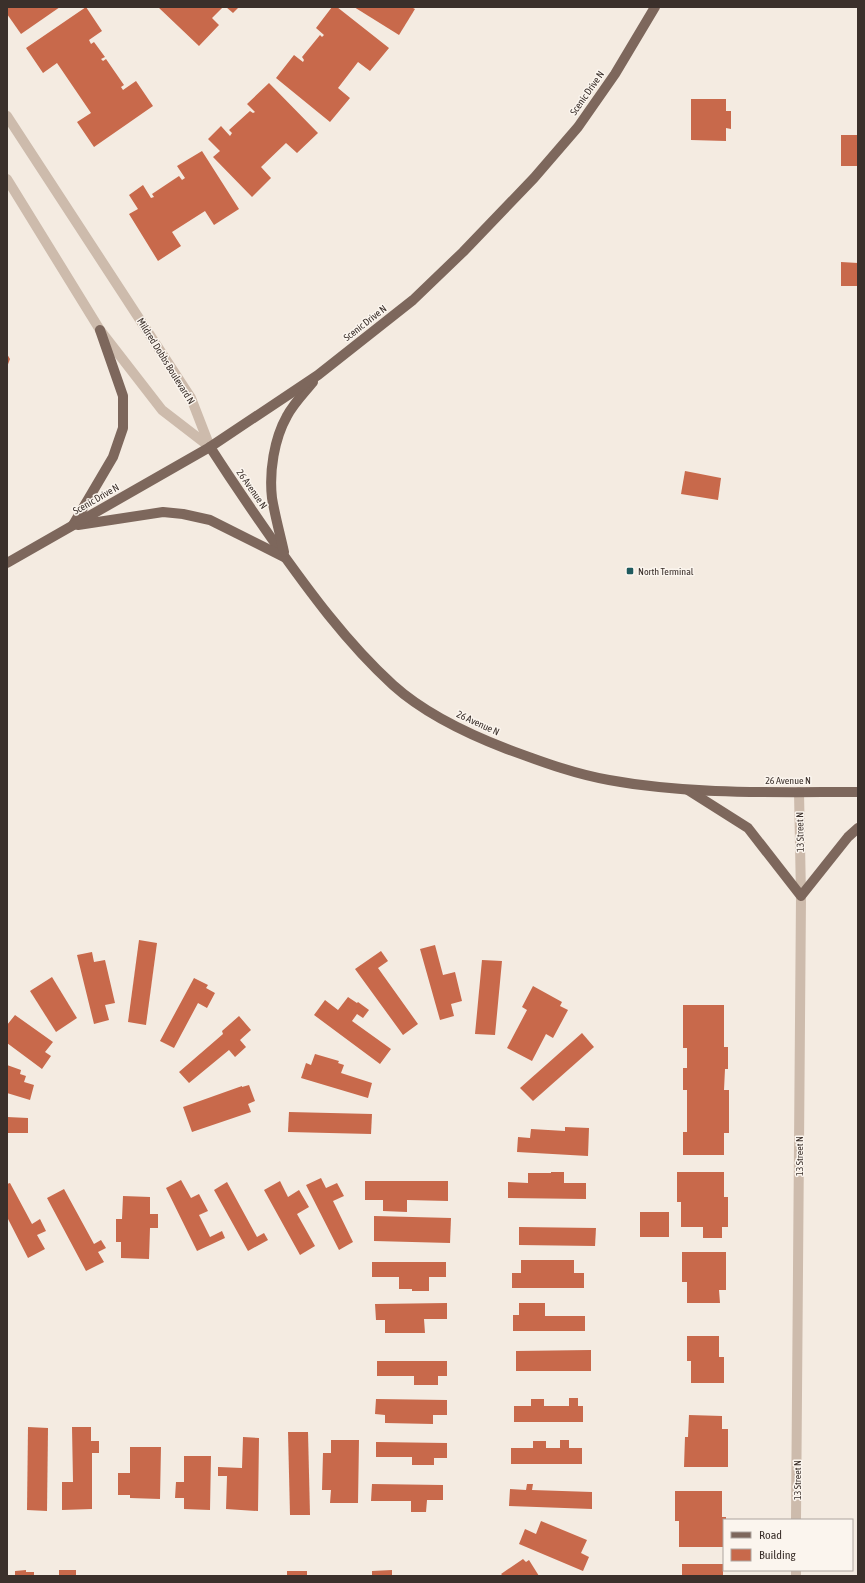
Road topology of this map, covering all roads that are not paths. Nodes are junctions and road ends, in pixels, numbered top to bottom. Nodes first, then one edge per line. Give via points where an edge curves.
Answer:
1 (655, 7) edge
2 (7, 116) edge
3 (7, 179) edge
4 (100, 330) junction
5 (318, 375) junction
6 (210, 447) junction
7 (72, 526) junction
8 (285, 558) junction
9 (7, 563) edge
10 (687, 789) junction
11 (799, 792) junction
12 (858, 792) edge
13 (858, 828) edge
14 (801, 896) junction
15 (796, 1519) edge

1 - 5 main road, Scenic Drive N via 615,74 578,127 534,178 464,252 413,300
2 - 6 street, Mildred Dobbs Boulevard N via 191,398
3 - 4 street
4 - 6 street via 162,410
4 - 7 main road via 123,396 123,428 113,457
5 - 6 main road, Scenic Drive N
5 - 8 main road via 287,416 275,454 272,497
6 - 7 main road, Scenic Drive N
6 - 8 main road, 26 Avenue N
7 - 8 main road via 163,512 183,514 210,520
7 - 9 main road, Scenic Drive N
8 - 10 main road, 26 Avenue N via 330,618 361,652 394,686 435,715 485,741 550,764 607,780
10 - 11 main road, 26 Avenue N
10 - 14 main road via 748,828
11 - 12 main road, 26 Avenue N
11 - 14 street, 13 Street N
13 - 14 main road
14 - 15 street, 13 Street N

